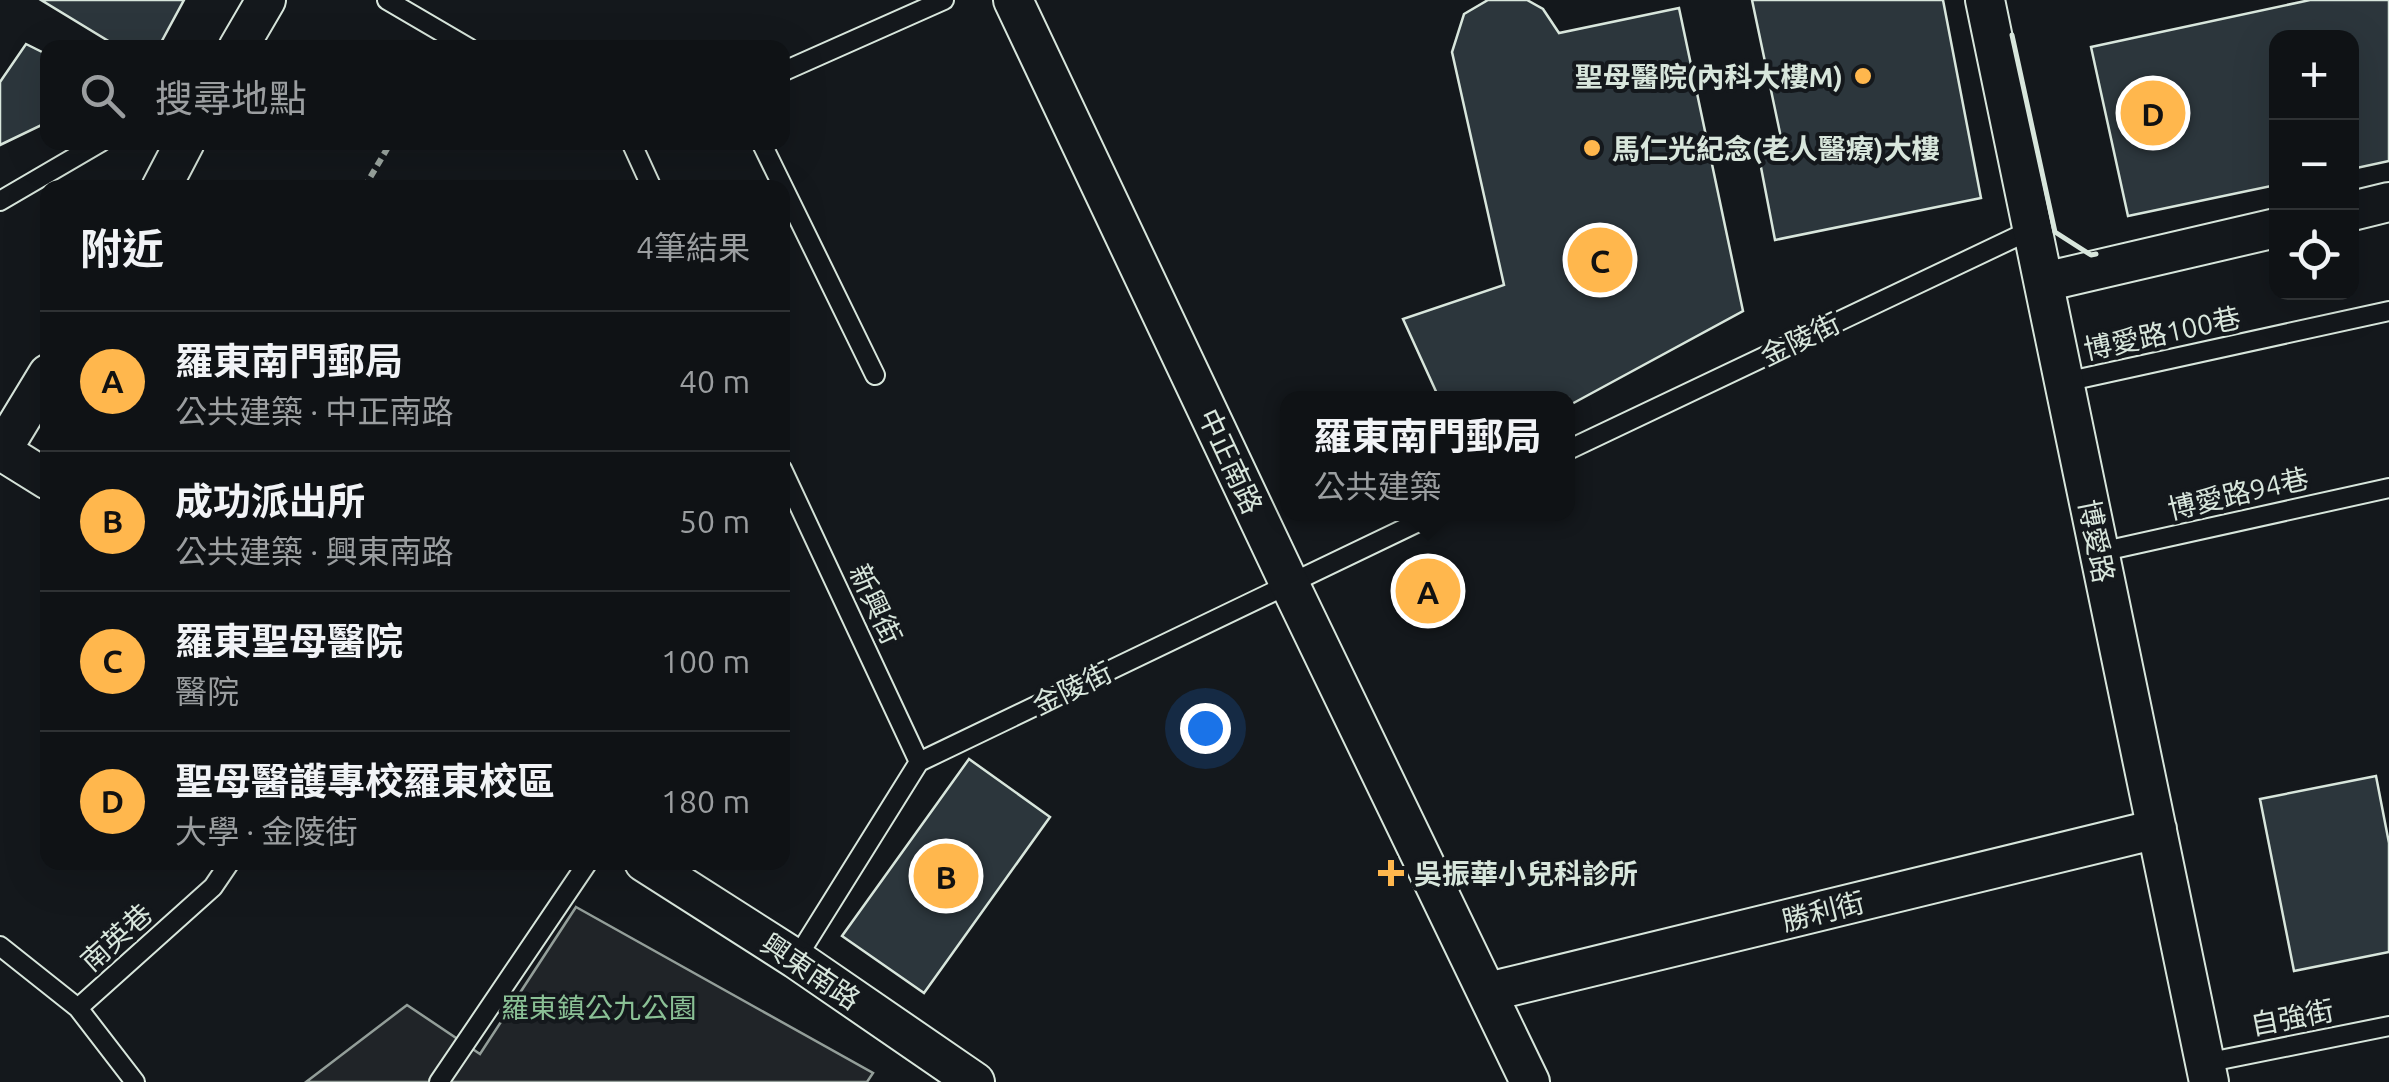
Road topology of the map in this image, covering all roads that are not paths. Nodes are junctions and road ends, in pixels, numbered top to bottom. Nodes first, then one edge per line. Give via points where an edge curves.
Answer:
1 (266, 0) edge
2 (387, 0) edge
3 (944, 0) edge
4 (1013, 0) edge
5 (1986, 0) edge
6 (243, 40) edge
7 (455, 40) edge
8 (790, 68) edge
9 (87, 150) edge
10 (181, 150) edge
11 (635, 150) edge
12 (765, 150) edge
13 (168, 180) edge
14 (648, 180) edge
15 (779, 180) edge
16 (0, 201) edge
17 (790, 202) edge
18 (2389, 202) edge
19 (2356, 210) edge
20 (2032, 228) junction
21 (2269, 230) edge
22 (2044, 282) junction
23 (2389, 311) edge
24 (874, 375) dead end
25 (2065, 382) junction
26 (40, 387) edge
27 (1575, 447) edge
28 (0, 451) edge
29 (40, 475) edge
30 (2389, 488) edge
31 (790, 489) edge
32 (1420, 521) edge
33 (2100, 552) junction
34 (1289, 584) junction
35 (920, 762) junction
36 (2157, 829) junction
37 (225, 870) edge
38 (583, 870) edge
39 (657, 870) edge
40 (0, 946) edge
41 (796, 959) junction
42 (1488, 992) junction
43 (78, 1008) junction
44 (2389, 1026) edge
45 (2207, 1072) edge
46 (135, 1082) edge
47 (438, 1082) edge
48 (976, 1082) edge
49 (1530, 1082) edge

1 - 6 street
2 - 7 lane
3 - 8 lane
4 - 34 street, 中正南路
5 - 20 street, 博愛路
9 - 16 lane
10 - 13 street
11 - 14 lane
12 - 15 lane
17 - 24 lane
18 - 19 street
20 - 22 street, 博愛路
20 - 27 lane, 金陵街
21 - 22 street
22 - 25 street, 博愛路
23 - 25 lane, 博愛路100巷
25 - 33 street, 博愛路
26 - 28 street
28 - 29 street
30 - 33 lane, 博愛路94巷
31 - 35 lane, 新興街
32 - 34 lane, 金陵街
33 - 36 street, 博愛路
34 - 35 lane, 金陵街
34 - 42 street, 中正南路
35 - 41 lane
36 - 42 street, 勝利街
36 - 45 street, 博愛路
37 - 43 lane, 南英巷
38 - 47 lane
39 - 41 street, 興東南路
40 - 43 lane
41 - 48 street, 興東南路
42 - 49 street, 中正南路
43 - 46 lane
44 - 45 lane, 自強街

